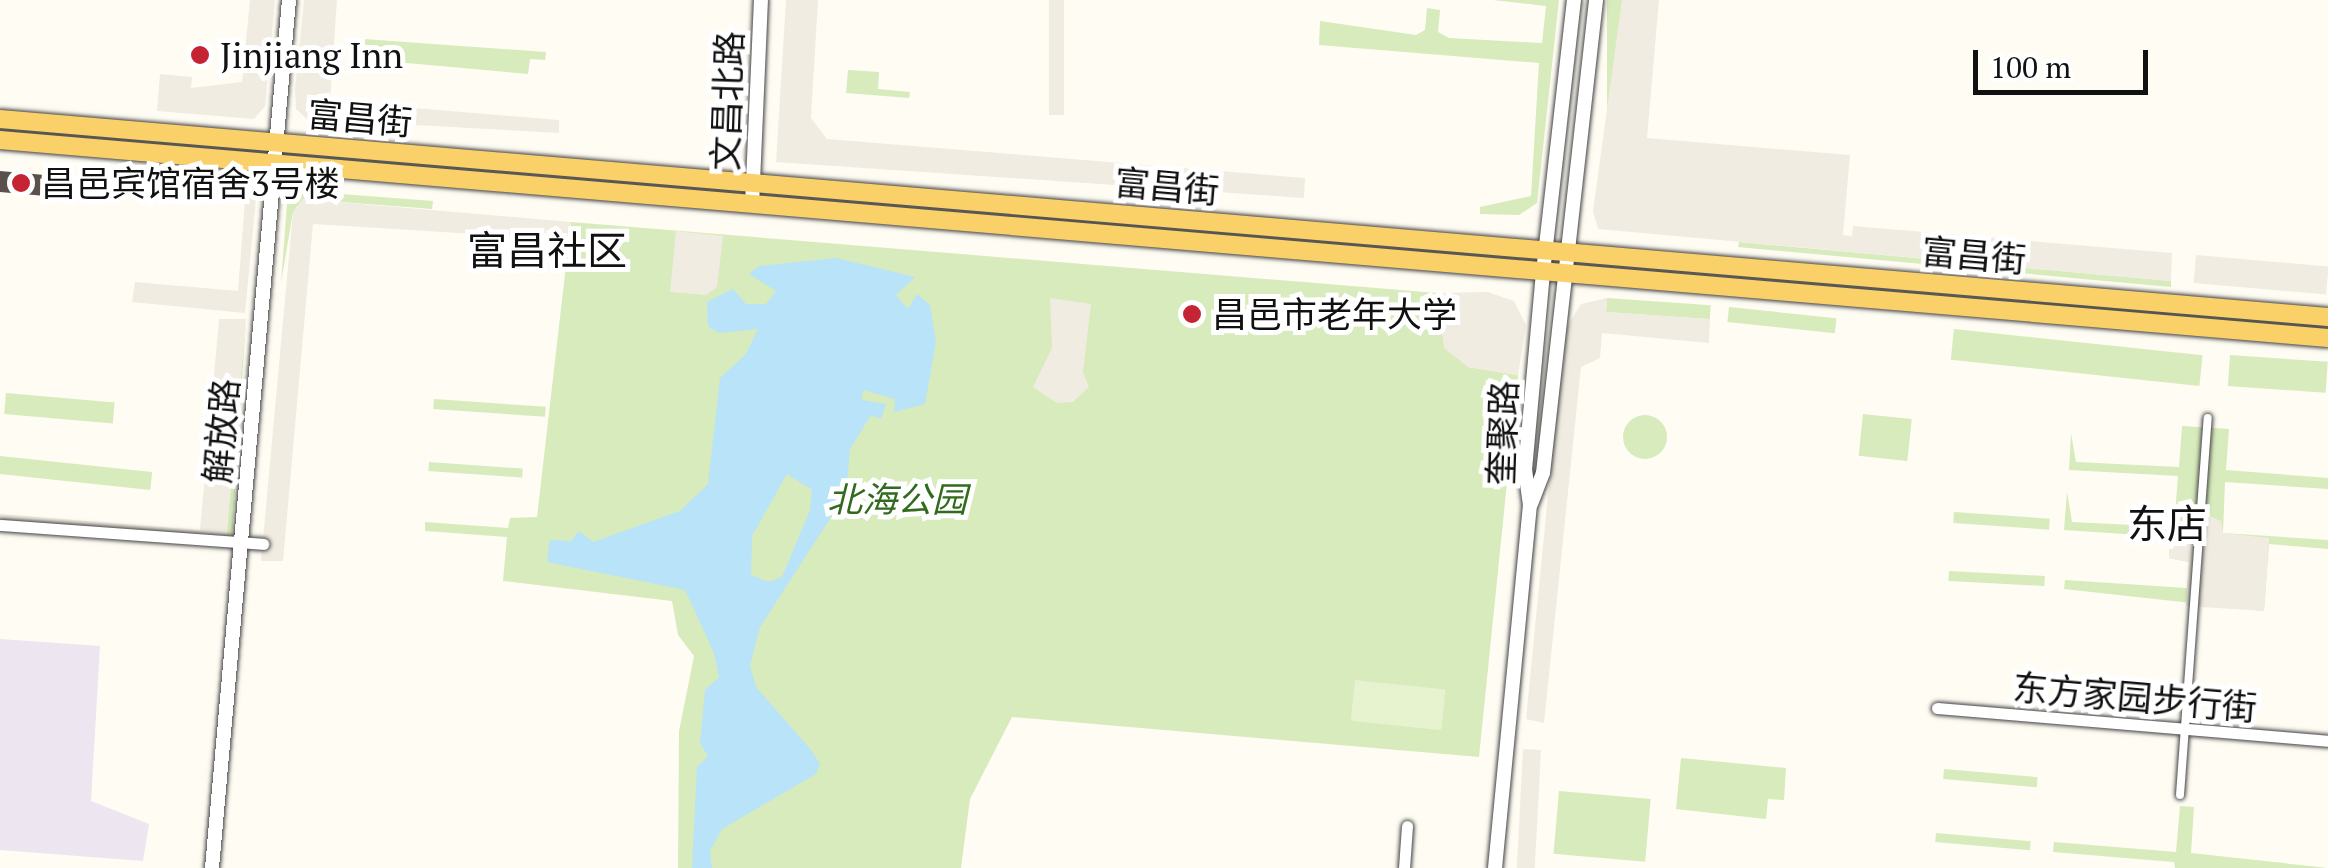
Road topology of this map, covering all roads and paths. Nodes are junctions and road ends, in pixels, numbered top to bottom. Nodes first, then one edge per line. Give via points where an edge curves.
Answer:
1 (288, 0) edge
2 (761, 0) edge
3 (1574, 0) edge
4 (1596, 0) edge
5 (0, 119) edge
6 (0, 140) edge
7 (277, 144) junction
8 (274, 165) junction
9 (753, 184) junction
10 (752, 205) junction
11 (1546, 251) junction
12 (1568, 253) junction
13 (1543, 272) junction
14 (1565, 274) junction
15 (2328, 317) edge
16 (2328, 338) edge
17 (2208, 418) dead end
18 (1530, 505) junction
19 (0, 525) edge
20 (263, 544) dead end
21 (240, 545) junction
22 (1938, 708) dead end
23 (2187, 728) junction
24 (2328, 741) edge
25 (2180, 795) dead end
26 (1407, 826) dead end
27 (212, 868) edge
28 (1404, 868) edge
29 (1495, 868) edge

1 - 7 street, 解放路
2 - 9 street, 文昌北路
3 - 11 street, 奎聚路
4 - 12 street
5 - 7 main road, 富昌街
6 - 8 main road, 富昌街
7 - 8 street, 解放路
7 - 9 main road, 富昌街
8 - 10 main road, 富昌街
8 - 21 street, 解放路
9 - 10 street, 文昌北路
9 - 11 main road, 富昌街
10 - 13 main road, 富昌街
11 - 12 main road, 富昌街
11 - 13 street, 奎聚路
12 - 14 street
12 - 15 main road, 富昌街
13 - 14 main road, 富昌街
13 - 18 street, 奎聚路 via 1525,470
14 - 16 main road, 富昌街
14 - 18 street via 1542,474
17 - 23 street
18 - 29 street, 奎聚路
19 - 21 street
20 - 21 street
21 - 27 street, 解放路
22 - 23 street, 东方家园步行街
23 - 24 street, 东方家园步行街
23 - 25 street
26 - 28 street

